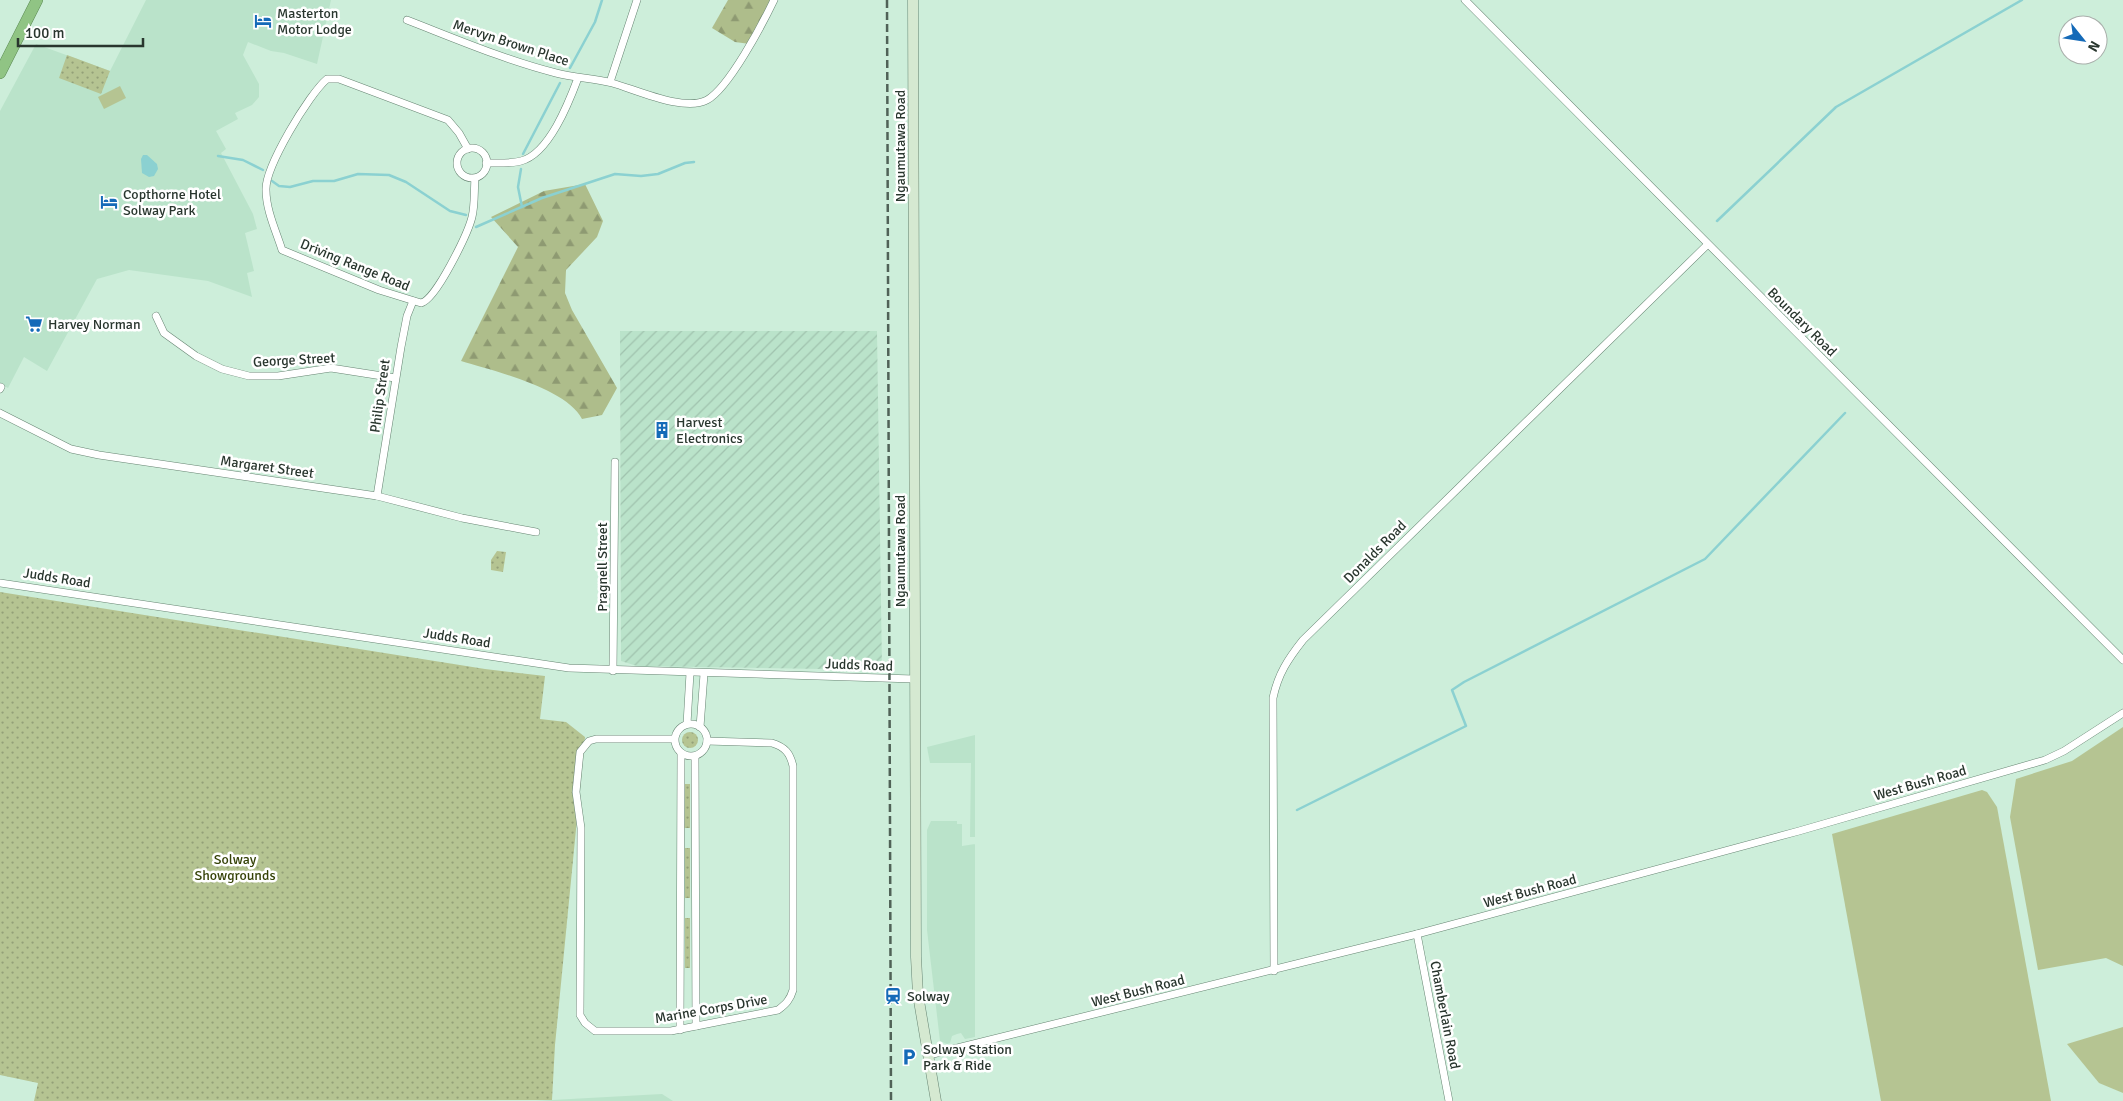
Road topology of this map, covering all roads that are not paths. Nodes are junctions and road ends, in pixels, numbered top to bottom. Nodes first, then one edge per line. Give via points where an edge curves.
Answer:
1 (38, 0) edge
2 (636, 0) edge
3 (774, 0) edge
4 (913, 0) edge
5 (1465, 0) edge
6 (407, 20) dead end
7 (0, 73) edge
8 (578, 78) junction
9 (610, 82) junction
10 (468, 149) junction
11 (486, 163) junction
12 (475, 178) junction
13 (1707, 245) junction
14 (413, 301) junction
15 (156, 316) dead end
16 (395, 378) junction
17 (0, 413) edge
18 (615, 462) dead end
19 (377, 496) junction
20 (536, 532) dead end
21 (0, 582) edge
22 (2123, 660) edge
23 (613, 671) junction
24 (690, 673) junction
25 (704, 674) junction
26 (914, 679) junction
27 (2123, 713) edge
28 (687, 724) junction
29 (700, 727) junction
30 (674, 739) junction
31 (707, 741) junction
32 (681, 754) junction
33 (695, 756) junction
34 (681, 838) junction
35 (694, 838) junction
36 (680, 908) junction
37 (694, 908) junction
38 (1417, 934) junction
39 (1274, 971) junction
40 (682, 978) junction
41 (694, 978) junction
42 (696, 1026) junction
43 (680, 1030) junction
44 (929, 1055) junction
45 (936, 1101) edge
46 (1449, 1101) edge

1 - 7 highway
2 - 9 street
3 - 9 street, Mervyn Brown Place via 741,60 708,100 696,104 683,103
4 - 26 main road, Ngaumutawa Road
5 - 13 street, Boundary Road
6 - 8 street, Mervyn Brown Place via 530,66
8 - 9 street, Mervyn Brown Place
8 - 11 street via 569,104 538,151 523,161
10 - 11 street, Driving Range Road via 481,151
10 - 12 street via 459,155 457,164 461,174
10 - 14 street, Driving Range Road via 454,126 435,114 339,79 327,79 310,98 266,181 267,201 282,250
11 - 12 street via 483,172
12 - 14 street, Driving Range Road via 473,214 463,241 430,297 421,303
13 - 22 street, Boundary Road
13 - 39 street, Donalds Road via 1287,659 1277,678 1273,698
14 - 16 street, Philip Street
15 - 16 street, George Street via 164,333 196,356 222,369 249,376 278,376 331,368
16 - 19 street, Philip Street
17 - 19 street, Margaret Street via 72,449 98,455
18 - 23 street, Pragnell Street
19 - 20 street, Margaret Street via 462,518
21 - 23 street, Judds Road via 568,668
23 - 24 street, Judds Road
24 - 25 street, Judds Road
24 - 28 street
25 - 26 street, Judds Road
25 - 29 street
26 - 44 main road, Ngaumutawa Road via 916,958 918,996
27 - 38 street, West Bush Road via 2044,760 1781,836
28 - 29 street
28 - 30 street via 678,729
29 - 31 street
30 - 32 street
30 - 43 street, Marine Corps Drive via 596,739 589,741 580,752 576,792 581,828 580,1015 594,1031
31 - 33 street via 702,752
31 - 42 street, Marine Corps Drive via 772,743 780,745 790,756 793,766 793,990 786,1005 778,1010
32 - 33 street
32 - 34 street
33 - 35 street
34 - 35 street
34 - 36 street
35 - 37 street
36 - 37 street
36 - 40 street
37 - 41 street
38 - 39 street, West Bush Road
38 - 46 street, Chamberlain Road
39 - 44 street, West Bush Road
40 - 41 street
40 - 43 street
41 - 42 street
42 - 43 street, Marine Corps Drive
44 - 45 main road, Ngaumutawa Road

